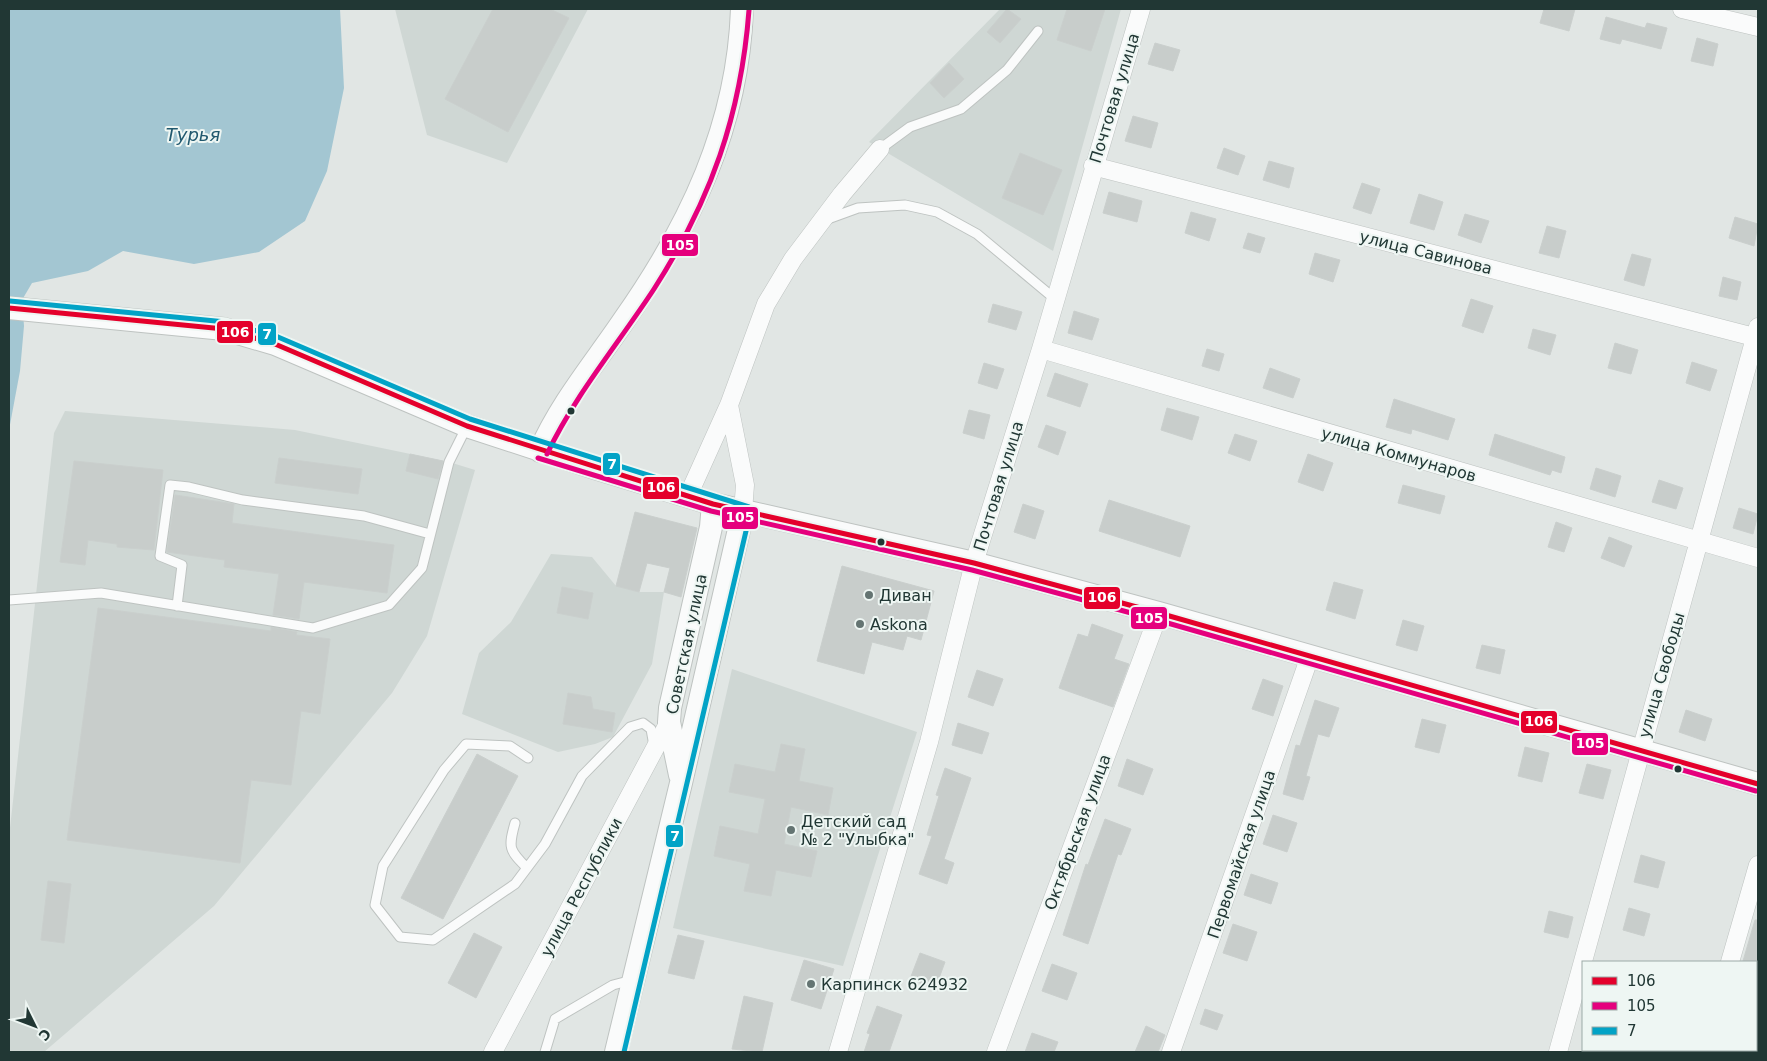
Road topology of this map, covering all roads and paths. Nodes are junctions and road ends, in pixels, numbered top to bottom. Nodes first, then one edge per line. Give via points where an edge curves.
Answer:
1 (742, 9) edge
2 (1141, 9) edge
3 (1682, 9) edge
4 (1758, 27) edge
5 (1038, 31) dead end
6 (880, 149) joint
7 (1093, 166) junction
8 (821, 222) junction
9 (1055, 299) junction
10 (9, 308) edge
11 (1757, 334) edge
12 (1041, 349) junction
13 (729, 405) junction
14 (468, 426) junction
15 (540, 451) junction
16 (688, 496) junction
17 (713, 504) junction
18 (743, 512) junction
19 (430, 534) junction
20 (1698, 541) junction
21 (1758, 558) edge
22 (974, 563) junction
23 (9, 600) edge
24 (177, 606) junction
25 (1159, 613) junction
26 (1310, 656) junction
27 (669, 722) junction
28 (654, 749) junction
29 (1640, 750) junction
30 (528, 758) dead end
31 (681, 783) junction
32 (1758, 784) edge
33 (515, 823) dead end
34 (1758, 865) edge
35 (527, 868) junction
36 (1583, 961) edge
37 (1730, 961) edge
38 (1582, 964) edge
39 (632, 980) junction
40 (493, 1052) edge
41 (544, 1052) edge
42 (616, 1052) edge
43 (838, 1052) edge
44 (996, 1052) edge
45 (1171, 1052) edge
46 (1558, 1052) edge

1 - 15 street via 733,91 714,158 690,210 637,302 562,406
2 - 7 street, Почтовая улица
3 - 4 street
5 - 6 lane via 1007,70 961,109 910,127
6 - 8 street
7 - 9 street, Почтовая улица
7 - 11 street, улица Савинова
8 - 9 lane via 858,208 905,205 937,212 977,234
8 - 13 street via 793,259 766,304
9 - 12 street, Почтовая улица
10 - 14 street via 224,329 276,344
11 - 20 street, улица Свободы
12 - 20 street, улица Коммунаров
12 - 22 street, Почтовая улица
13 - 16 street
13 - 18 street via 745,485
14 - 15 street
14 - 19 lane via 448,462
15 - 16 street
16 - 17 street
17 - 18 street
17 - 27 street, Советская улица via 711,527
18 - 22 street
18 - 31 street, Советская улица
19 - 24 lane via 422,568 389,605 312,628
19 - 24 lane via 364,516 243,500 170,485 160,556 182,565
20 - 21 street, улица Коммунаров
20 - 29 street, улица Свободы
22 - 25 street
22 - 43 street, Почтовая улица via 929,742
23 - 24 lane via 101,593
25 - 26 street
25 - 44 street, Октябрьская улица
26 - 29 street
26 - 45 street, Первомайская улица
27 - 28 street, улица Республики
27 - 31 street, Советская улица
28 - 35 lane via 651,729 643,722 630,727 610,745 582,776 545,844
28 - 40 street, улица Республики
29 - 32 street
29 - 36 street, улица Свободы
30 - 35 lane via 510,746 466,744 444,770 383,866 375,905 400,937 434,940 516,884
31 - 39 street, Советская улица
33 - 35 lane via 510,838 512,852
34 - 37 street
38 - 46 street, улица Свободы
39 - 41 lane via 612,985 555,1019
39 - 42 street, Советская улица

